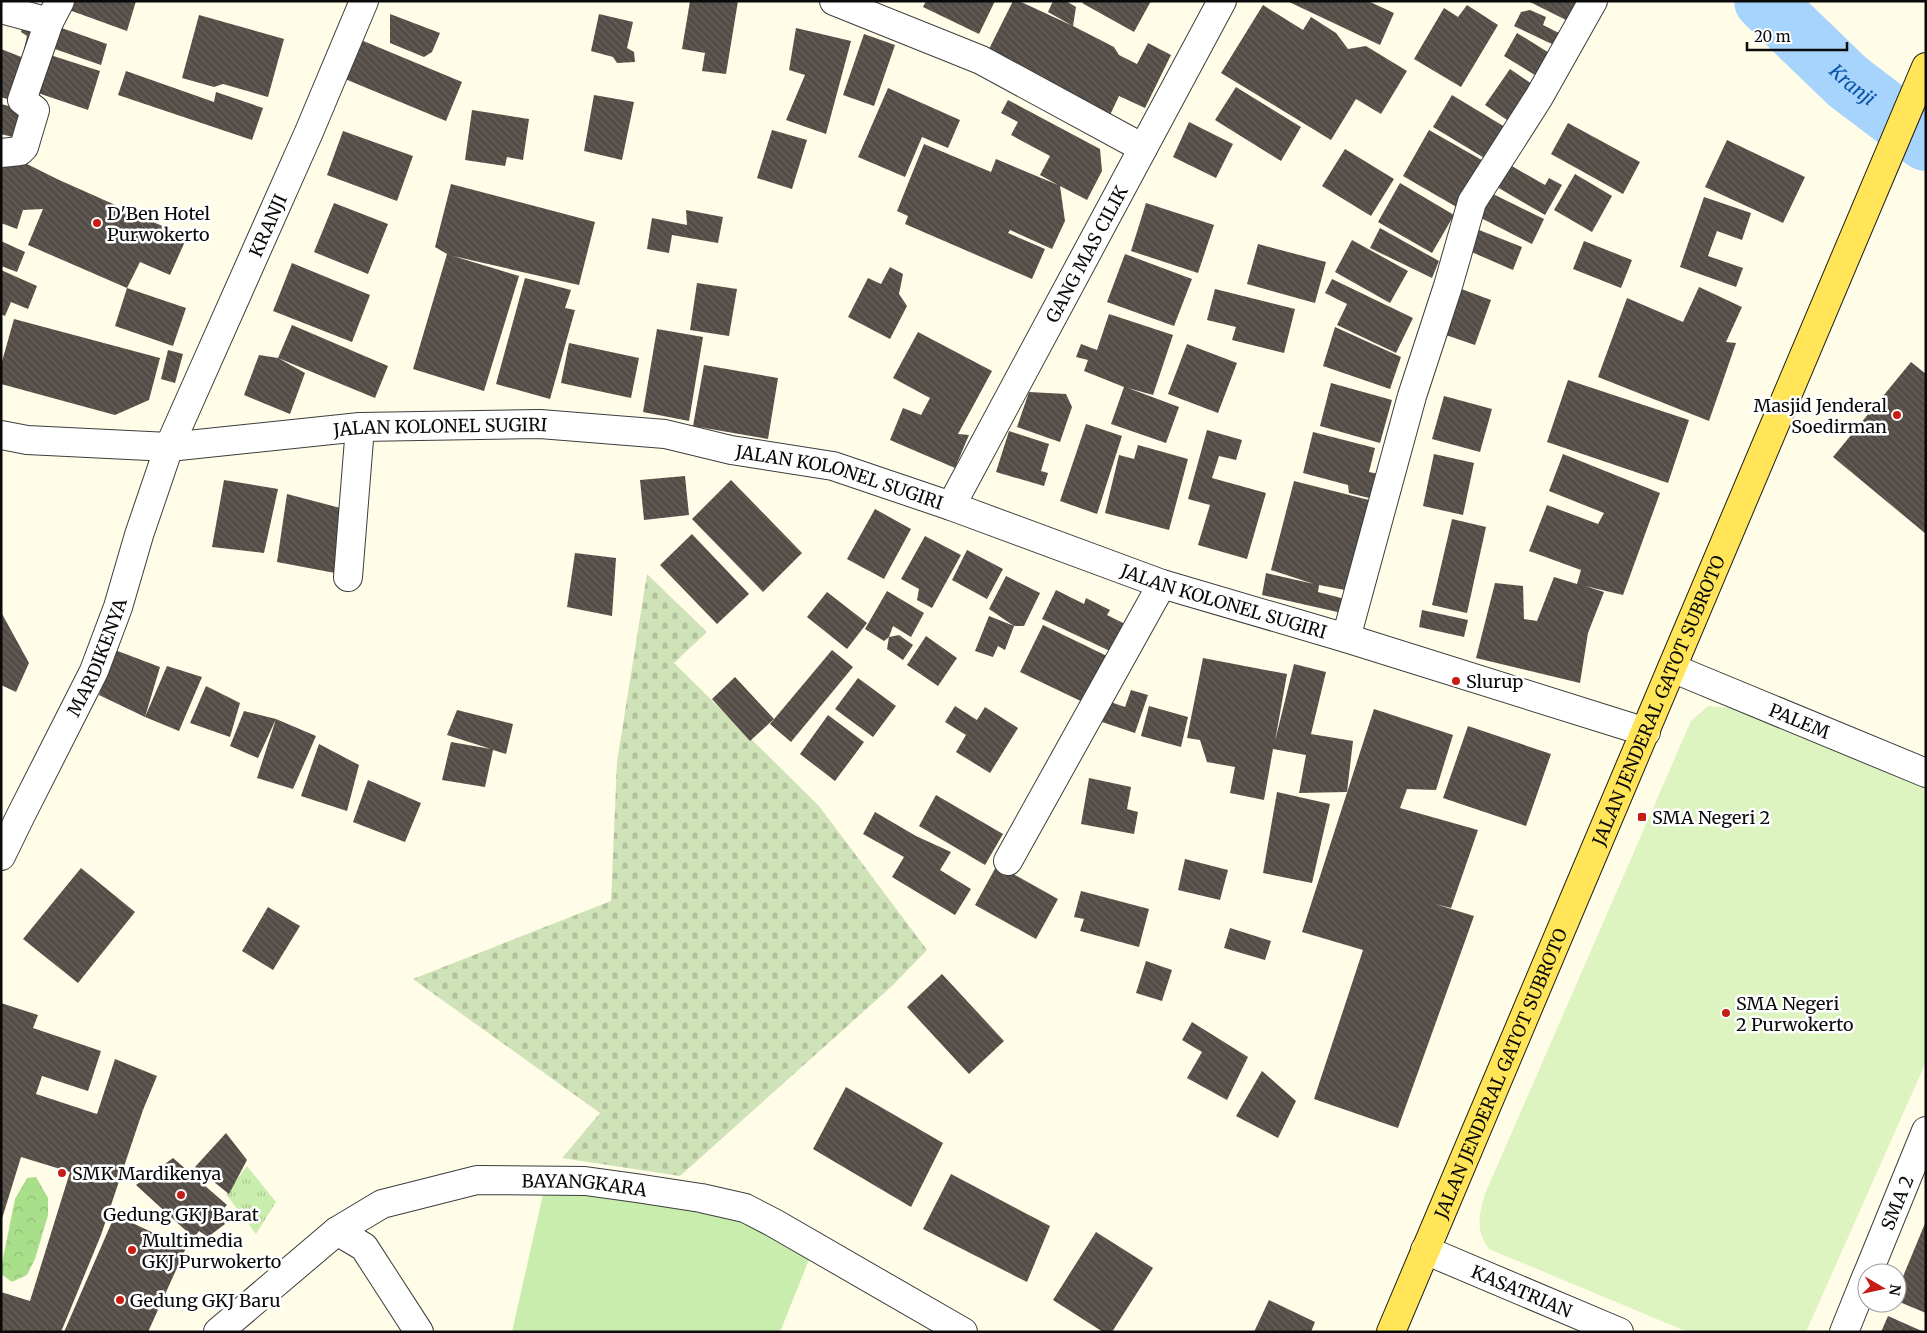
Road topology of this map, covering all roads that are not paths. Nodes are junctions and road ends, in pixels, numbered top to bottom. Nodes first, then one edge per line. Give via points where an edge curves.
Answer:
1 (364, 1) edge
2 (834, 1) edge
3 (1222, 1) edge
4 (1593, 1) edge
5 (1, 9) edge
6 (54, 11) edge
7 (1926, 67) edge
8 (1143, 148) junction
9 (1, 153) edge
10 (360, 427) junction
11 (1, 435) edge
12 (169, 447) junction
13 (951, 506) junction
14 (348, 577) dead end
15 (1162, 584) junction
16 (1346, 638) junction
17 (1672, 668) junction
18 (1646, 732) junction
19 (1926, 773) edge
20 (1, 856) edge
21 (1008, 860) dead end
22 (1926, 1131) edge
23 (337, 1231) junction
24 (1425, 1250) junction
25 (1872, 1263) edge
26 (1857, 1301) edge
27 (218, 1332) edge
28 (419, 1332) edge
29 (963, 1332) edge
30 (1391, 1332) edge
31 (1619, 1332) edge
32 (1844, 1332) edge

1 - 12 street, KRANJI
2 - 8 street via 981,60
3 - 8 street, GANG MAS CILIK
4 - 16 street via 1539,98 1472,202 1412,396
5 - 6 street
6 - 9 street via 22,100 35,110 24,147
7 - 17 main road, JALAN JENDERAL GATOT SUBROTO
8 - 13 street, GANG MAS CILIK
10 - 12 street, JALAN KOLONEL SUGIRI
10 - 13 street, JALAN KOLONEL SUGIRI via 540,424 665,434 731,450 833,466
10 - 14 street
11 - 12 street, JALAN KOLONEL SUGIRI via 27,440
12 - 20 street, MARDIKENYA via 94,671
13 - 15 street, JALAN KOLONEL SUGIRI
15 - 16 street, JALAN KOLONEL SUGIRI
15 - 21 street
16 - 18 street, JALAN KOLONEL SUGIRI
17 - 18 main road, JALAN JENDERAL GATOT SUBROTO
17 - 19 street, PALEM
18 - 24 main road, JALAN JENDERAL GATOT SUBROTO
22 - 25 street, SMA 2
23 - 27 street, BAYANGKARA
23 - 28 street via 364,1247
23 - 29 street, BAYANGKARA via 382,1204 477,1180 585,1181 701,1198 746,1208
24 - 30 main road, JALAN JENDERAL GATOT SUBROTO
24 - 31 street, KASATRIAN
26 - 32 street, SMA 2

